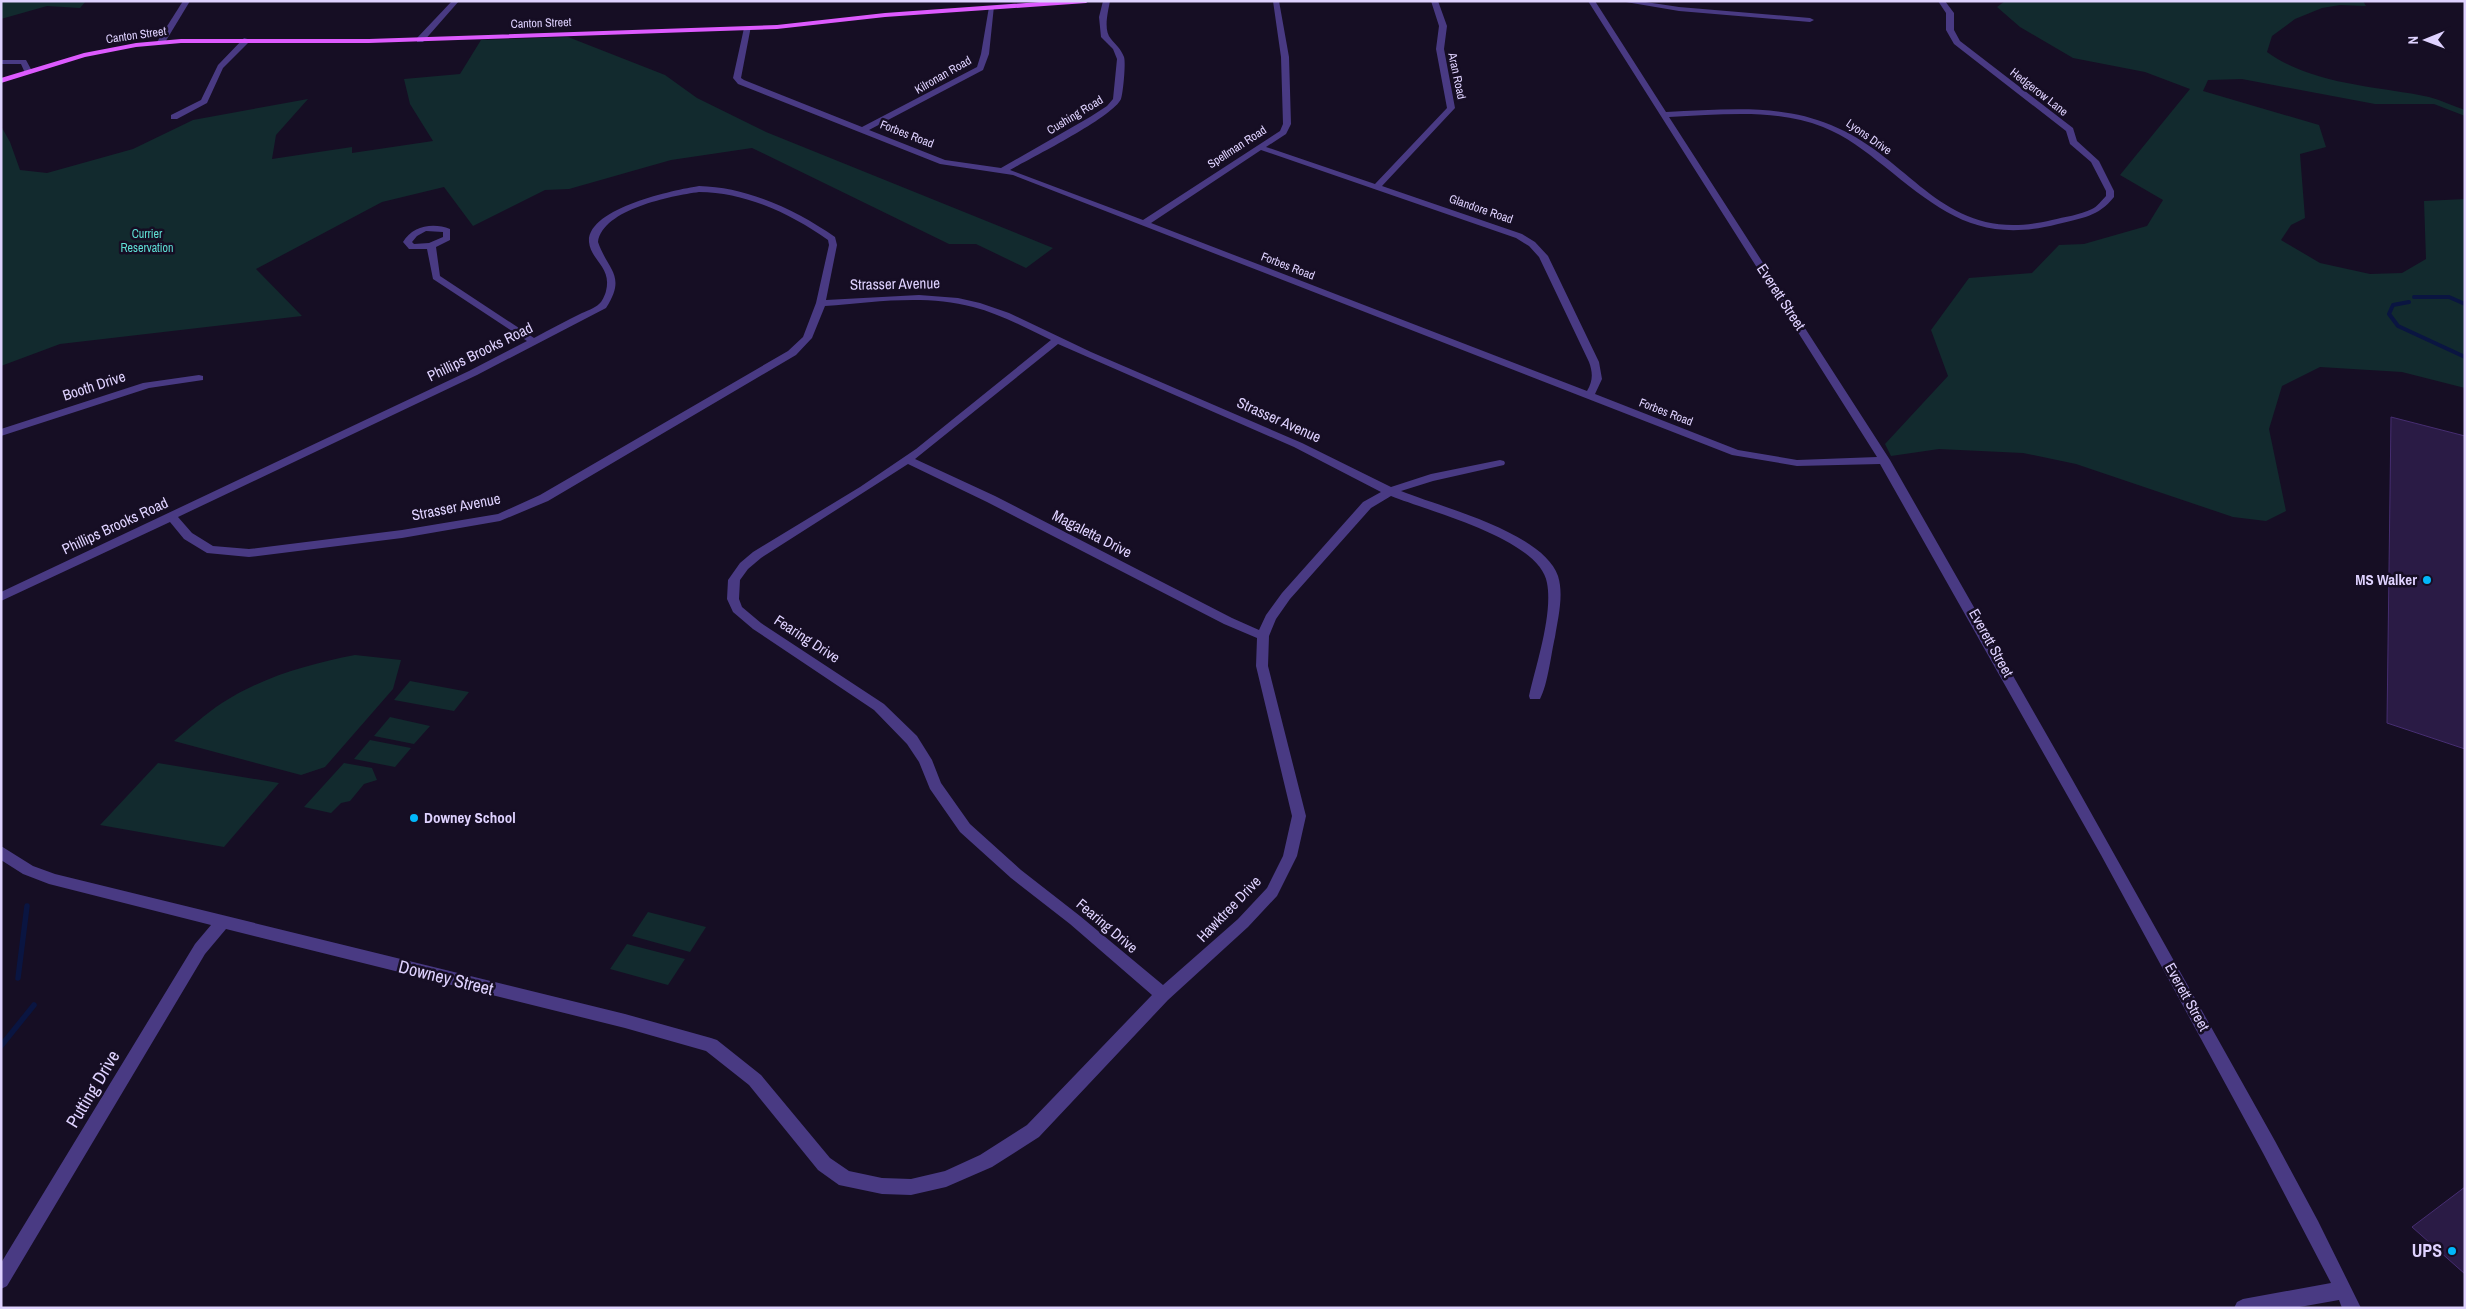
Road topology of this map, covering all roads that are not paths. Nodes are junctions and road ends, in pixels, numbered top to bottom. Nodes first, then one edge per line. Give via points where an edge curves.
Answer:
1 (187, 1) edge
2 (456, 1) edge
3 (1082, 1) edge
4 (1086, 1) edge
5 (1108, 1) edge
6 (1276, 1) edge
7 (1434, 1) edge
8 (1590, 1) edge
9 (1622, 1) edge
10 (1941, 1) edge
11 (992, 7) junction
12 (1810, 20) dead end
13 (748, 28) junction
14 (247, 40) junction
15 (420, 40) junction
16 (161, 42) junction
17 (1, 62) edge
18 (28, 71) junction
19 (1, 81) edge
20 (1663, 115) junction
21 (174, 117) dead end
22 (862, 130) junction
23 (1259, 147) junction
24 (1004, 170) junction
25 (1378, 187) junction
26 (1144, 222) junction
27 (2044, 224) joint
28 (431, 246) dead end
29 (821, 303) junction
30 (1056, 340) junction
31 (534, 342) junction
32 (199, 378) dead end
33 (1589, 395) junction
34 (1, 433) edge
35 (907, 460) junction
36 (1885, 460) junction
37 (1500, 464) dead end
38 (1390, 492) junction
39 (171, 516) junction
40 (1, 597) edge
41 (1263, 636) junction
42 (1535, 696) dead end
43 (1, 852) edge
44 (223, 922) junction
45 (1163, 996) junction
46 (845, 1180) joint
47 (1, 1280) edge
48 (2344, 1290) junction
49 (2243, 1308) edge
50 (2352, 1308) edge

1 - 16 street
2 - 15 street
3 - 4 main road, Canton Street
3 - 11 main road, Canton Street
5 - 24 street, Cushing Road via 1103,17 1105,37 1121,59 1117,99 1093,119
6 - 23 street, Spellman Road via 1285,57 1287,124 1283,132
7 - 25 street, Aran Road via 1443,26 1440,49 1451,108
8 - 20 street, Everett Street
9 - 12 street
10 - 27 street, Hedgerow Lane via 1950,14 1950,30 1957,42 2070,130 2073,142 2095,161 2110,191 2110,198 2096,210
11 - 13 main road, Canton Street
11 - 22 street, Kilronan Road via 980,68
13 - 15 main road, Canton Street
13 - 22 street, Forbes Road via 738,69 737,78 741,82
14 - 15 main road, Canton Street
14 - 16 main road, Canton Street
14 - 21 street via 213,76 204,101
16 - 18 main road, Canton Street via 84,55
17 - 18 street via 23,62
18 - 19 main road, Canton Street
20 - 27 street, Lyons Drive via 1772,113 1807,118 1851,137 1958,216 2003,228
20 - 36 street, Everett Street
22 - 24 street, Forbes Road via 943,162
23 - 25 street, Glandore Road
23 - 26 street, Spellman Road
24 - 26 street, Forbes Road
25 - 33 street, Glandore Road via 1519,236 1532,244 1544,256 1599,374 1597,386
26 - 33 street, Forbes Road
28 - 31 street via 436,277
29 - 30 street, Strasser Avenue via 898,298 946,299 994,311
29 - 31 street, Phillips Brooks Road via 834,245 832,239 757,201 729,191 699,189 634,205 600,225 593,240 612,273 611,296 589,315
29 - 39 street, Strasser Avenue via 807,338 792,353 544,498 507,515 402,534 249,553 211,550 188,536
30 - 35 street, Fearing Drive
30 - 38 street, Strasser Avenue via 1328,459
31 - 39 street, Phillips Brooks Road
32 - 34 street, Booth Drive via 147,385
33 - 36 street, Forbes Road via 1754,458 1797,463
35 - 41 street, Magaletta Drive
35 - 45 street, Fearing Drive via 744,566 734,580 733,599 737,609 757,626 879,706 912,740 935,785 964,828
36 - 48 street, Everett Street via 2091,822
37 - 38 street, Hawktree Drive via 1422,480
38 - 41 street, Hawktree Drive via 1367,505 1286,596 1270,618
38 - 42 street, Strasser Avenue via 1440,508 1509,538 1526,548 1551,573 1553,602 1548,641
39 - 40 street, Phillips Brooks Road
41 - 45 street, Hawktree Drive via 1262,666 1300,816 1290,856 1272,892
43 - 44 street, Downey Street via 28,870 54,880
44 - 46 street, Downey Street via 626,1020 711,1045 755,1080 824,1164
44 - 47 street, Putting Drive via 200,949
45 - 46 street, Hawktree Drive via 1033,1131 986,1161 946,1179 911,1187
48 - 49 street
48 - 50 street, Everett Street

